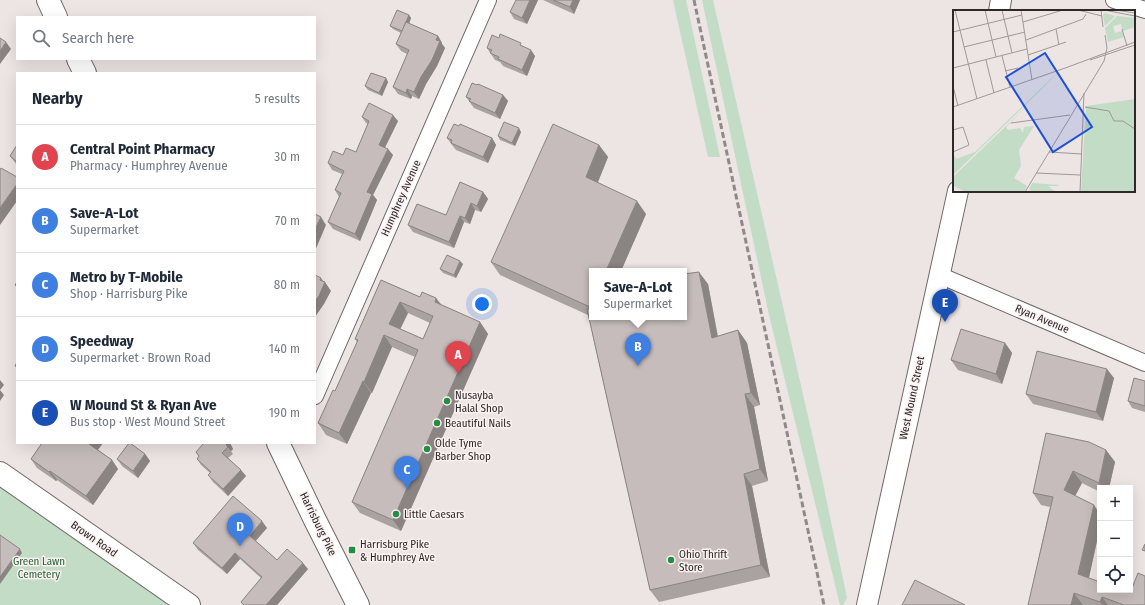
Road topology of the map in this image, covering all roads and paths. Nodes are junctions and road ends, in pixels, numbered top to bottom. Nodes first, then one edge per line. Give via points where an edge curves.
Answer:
1 (48, 0) edge
2 (488, 0) edge
3 (1001, 0) edge
4 (1114, 0) edge
5 (999, 10) edge
6 (1145, 10) edge
7 (56, 16) edge
8 (78, 60) edge
9 (84, 72) edge
10 (958, 192) edge
11 (939, 275) junction
12 (1145, 362) edge
13 (316, 394) edge
14 (283, 446) edge
15 (0, 473) edge
16 (189, 605) edge
17 (358, 605) edge
18 (867, 605) edge

1 - 7 main road
2 - 13 street, Humphrey Avenue
3 - 5 street
4 - 6 street
8 - 9 main road
10 - 11 street, West Mound Street
11 - 12 street, Ryan Avenue
11 - 18 street, West Mound Street
14 - 17 main road, Harrisburg Pike via 315,520
15 - 16 main road, Brown Road

